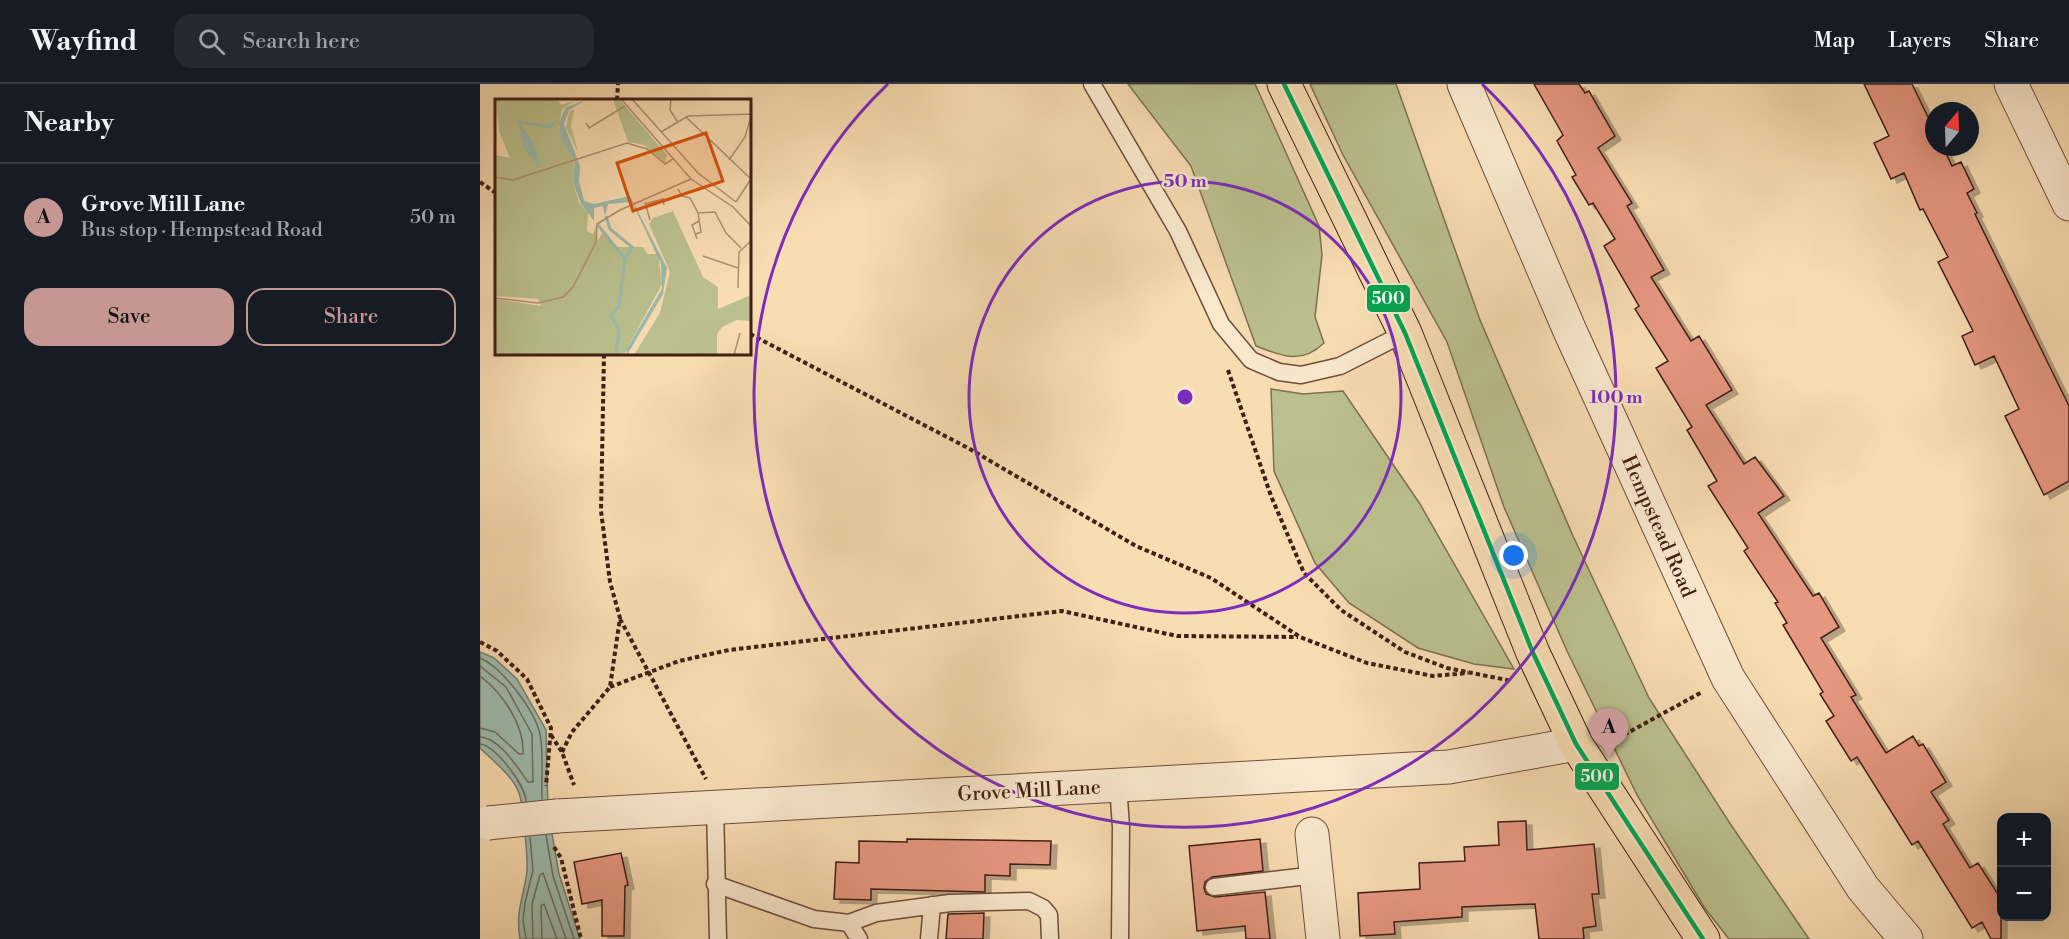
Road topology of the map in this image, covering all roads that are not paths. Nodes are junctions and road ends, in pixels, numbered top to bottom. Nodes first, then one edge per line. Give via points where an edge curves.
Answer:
1 (1092, 84) edge
2 (1284, 84) edge
3 (1464, 84) edge
4 (2011, 84) edge
5 (2069, 204) edge
6 (1405, 333) junction
7 (1590, 745) junction
8 (1118, 785) junction
9 (715, 806) junction
10 (484, 823) edge
11 (1312, 834) dead end
12 (1316, 875) junction
13 (715, 884) junction
14 (1214, 887) dead end
15 (932, 905) junction
16 (849, 923) junction
17 (718, 939) edge
18 (859, 939) edge
19 (929, 939) edge
20 (1050, 939) edge
21 (1120, 939) edge
22 (1323, 939) edge
23 (1703, 939) edge
24 (1905, 939) edge

1 - 6 lane via 1179,231 1221,324 1251,360 1279,372 1301,375 1340,366
2 - 6 main road
3 - 24 street, Hempstead Road via 1570,331 1728,678 1863,888
4 - 5 street
6 - 7 main road via 1533,653 1550,688
7 - 8 street, Grove Mill Lane via 1449,767
7 - 23 main road
8 - 9 street, Grove Mill Lane
8 - 21 lane
9 - 10 street, Grove Mill Lane, bridge
9 - 13 lane
11 - 12 street
12 - 14 lane
12 - 22 street
13 - 16 lane via 814,919
13 - 17 lane
15 - 16 lane via 876,914
15 - 19 lane
15 - 20 lane via 1029,901 1049,915
16 - 18 lane

